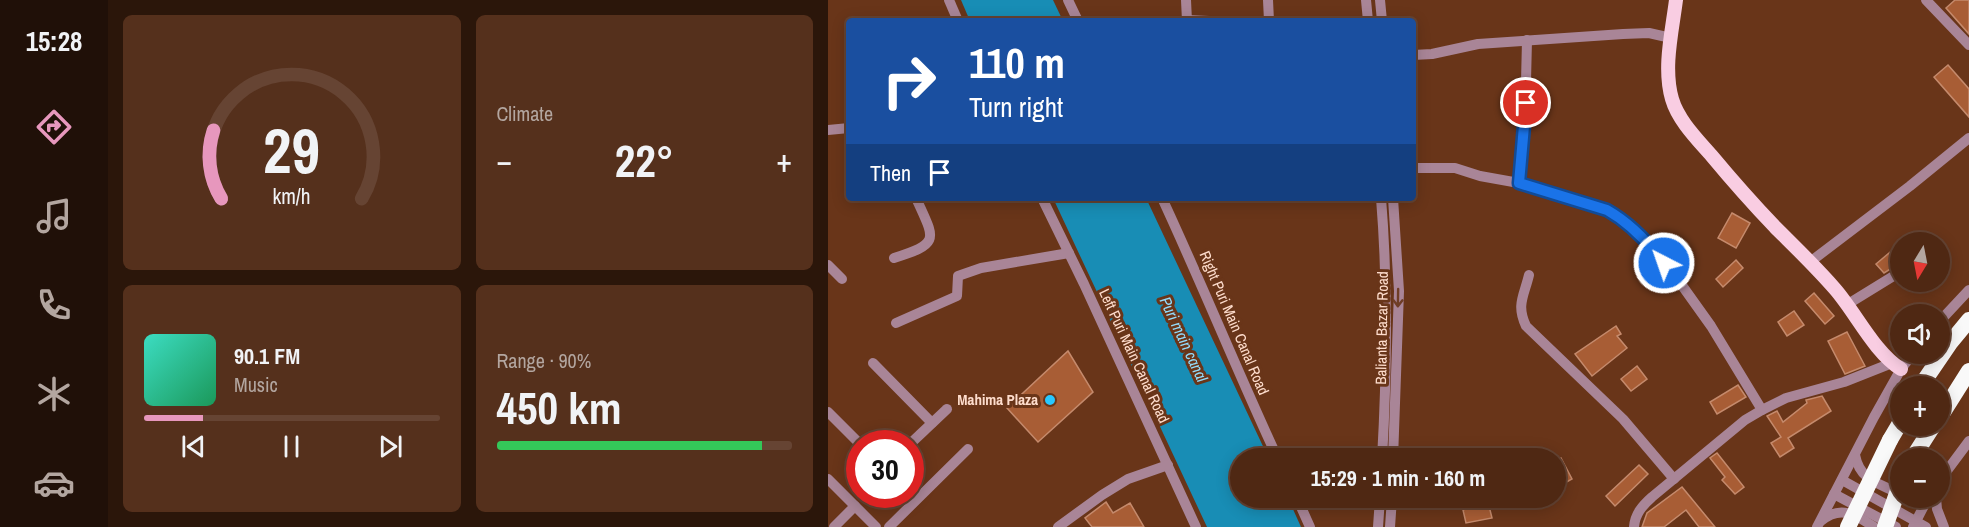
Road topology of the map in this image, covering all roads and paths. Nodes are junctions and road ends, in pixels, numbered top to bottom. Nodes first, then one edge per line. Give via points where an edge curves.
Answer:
1 (949, 0) edge
2 (1068, 0) edge
3 (1186, 0) edge
4 (1268, 0) edge
5 (1366, 0) edge
6 (1380, 0) edge
7 (1676, 0) edge
8 (1926, 0) edge
9 (957, 18) edge
10 (1077, 18) edge
11 (1186, 18) edge
12 (1269, 18) edge
13 (1368, 18) edge
14 (1382, 18) edge
15 (1671, 39) junction
16 (1527, 40) junction
17 (1969, 45) edge
18 (1416, 55) edge
19 (846, 128) edge
20 (828, 130) edge
21 (1969, 138) edge
22 (1416, 168) edge
23 (1519, 183) junction
24 (917, 201) edge
25 (1043, 201) edge
26 (1163, 201) edge
27 (1381, 201) edge
28 (1393, 201) edge
29 (1069, 253) junction
30 (894, 258) dead end
31 (1810, 262) junction
32 (828, 265) edge
33 (1529, 275) dead end
34 (1890, 278) edge
35 (842, 279) dead end
36 (1969, 290) edge
37 (1848, 304) junction
38 (1950, 310) edge
39 (1969, 320) edge
40 (896, 323) dead end
41 (873, 363) dead end
42 (1900, 364) edge
43 (1897, 366) junction
44 (1969, 371) edge
45 (1928, 376) edge
46 (1950, 401) edge
47 (947, 409) dead end
48 (1762, 410) junction
49 (828, 412) edge
50 (932, 423) junction
51 (846, 430) edge
52 (924, 431) edge
53 (1893, 436) edge
54 (1969, 441) edge
55 (1273, 448) edge
56 (1382, 448) edge
57 (1393, 448) edge
58 (968, 449) dead end
59 (1855, 455) junction
60 (1168, 465) junction
61 (1950, 467) edge
62 (828, 479) edge
63 (1674, 479) junction
64 (1842, 480) junction
65 (1890, 489) edge
66 (1834, 494) junction
67 (846, 496) edge
68 (849, 508) edge
69 (858, 508) edge
70 (1301, 508) edge
71 (1379, 508) edge
72 (1391, 508) edge
73 (1892, 508) edge
74 (1925, 508) edge
75 (1937, 508) edge
76 (1818, 525) edge
77 (1919, 525) edge
78 (834, 527) edge
79 (876, 527) edge
80 (889, 527) edge
81 (1058, 527) edge
82 (1196, 527) edge
83 (1310, 527) edge
84 (1378, 527) edge
85 (1390, 527) edge
86 (1634, 527) edge
87 (1848, 527) edge
88 (1874, 527) edge
89 (1885, 527) edge
90 (1896, 527) edge
91 (1944, 527) edge

1 - 9 street
2 - 10 street
3 - 11 street
4 - 12 street
5 - 13 street
6 - 14 street
7 - 15 main road
8 - 17 street
15 - 16 street via 1649,33
15 - 31 main road via 1668,82 1677,111 1694,136
16 - 18 street
16 - 23 street
19 - 20 street
21 - 31 street
22 - 23 street via 1455,168
23 - 48 street via 1607,210 1638,233 1698,306
24 - 30 street via 931,240 922,248
25 - 29 street, Left Puri Main Canal Road
26 - 55 street, Right Puri Main Canal Road
27 - 56 street, Balianta Bazar Road via 1385,324
28 -> 57 street, Balianta Bazar Road via 1399,291
29 - 40 street via 981,268 958,276 957,296
29 - 60 street, Left Puri Main Canal Road
31 - 37 main road
32 - 35 street
33 - 63 street via 1520,307 1526,326 1623,419
34 - 37 street
36 - 38 street
37 - 43 main road
39 - 45 highway
41 - 50 street
42 - 43 street
43 - 48 street via 1786,398
43 - 59 street
44 - 46 highway
47 - 50 street
48 - 63 street
49 - 51 street
50 - 52 street
53 - 87 highway, bridge
54 - 61 street
58 - 80 street
59 - 64 street
59 - 65 street via 1864,475
60 - 81 street via 1128,479
60 - 82 street, Left Puri Main Canal Road
62 - 67 street
63 - 86 street via 1642,507
64 - 66 street
64 - 77 street
66 - 76 street
66 - 90 street
68 - 78 street
69 - 79 street
70 - 83 street
71 - 84 street
72 - 85 street
73 - 89 highway, bridge
74 - 77 street
75 - 91 street
76 - 88 street via 1831,513 1847,512

